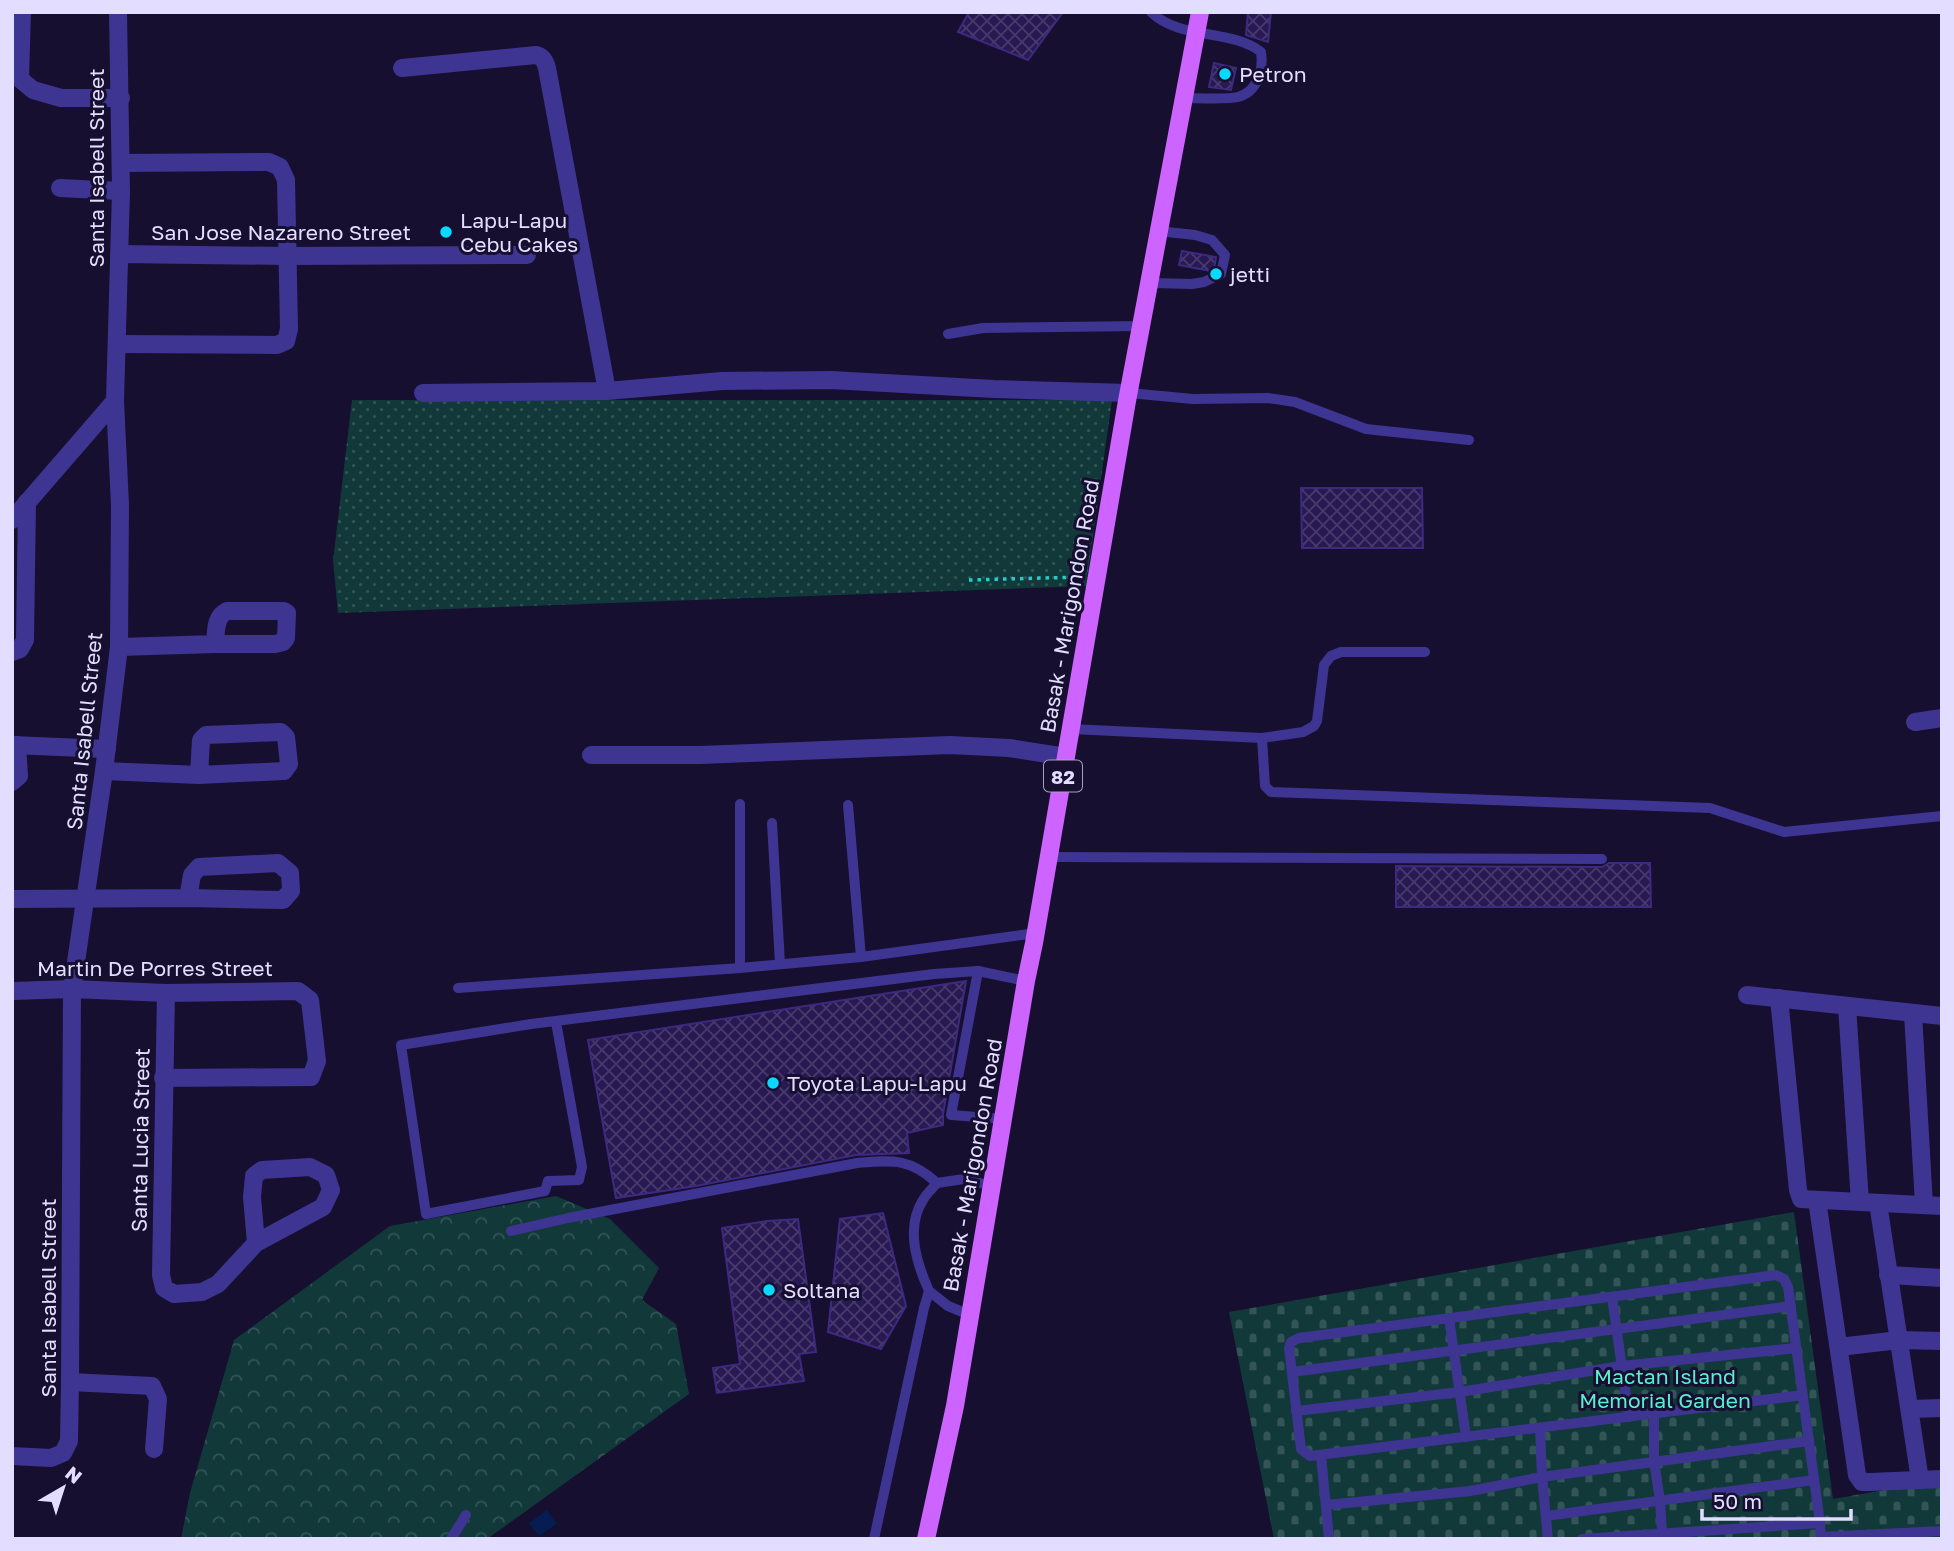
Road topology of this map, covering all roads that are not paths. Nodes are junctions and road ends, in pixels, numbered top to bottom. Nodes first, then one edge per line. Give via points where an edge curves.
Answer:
1 (22, 12) edge
2 (118, 12) edge
3 (1152, 12) edge
4 (1200, 12) edge
5 (1196, 32) junction
6 (402, 68) dead end
7 (16, 75) edge
8 (1183, 98) junction
9 (121, 99) junction
10 (122, 163) junction
11 (60, 188) dead end
12 (121, 191) junction
13 (1158, 231) junction
14 (119, 254) junction
15 (527, 255) dead end
16 (287, 256) junction
17 (1150, 283) junction
18 (1142, 327) junction
19 (948, 334) dead end
20 (118, 344) junction
21 (607, 391) junction
22 (423, 393) dead end
23 (1129, 393) junction
24 (115, 401) junction
25 (1469, 440) dead end
26 (27, 502) junction
27 (12, 520) edge
28 (215, 644) dead end
29 (118, 647) junction
30 (12, 652) edge
31 (1424, 652) dead end
32 (1942, 718) edge
33 (1915, 722) dead end
34 (1071, 729) junction
35 (1262, 737) junction
36 (15, 745) edge
37 (107, 749) junction
38 (591, 755) dead end
39 (1066, 757) junction
40 (104, 771) junction
41 (199, 775) junction
42 (12, 782) edge
43 (740, 804) dead end
44 (848, 805) dead end
45 (1942, 816) edge
46 (772, 823) dead end
47 (1049, 857) junction
48 (1602, 859) dead end
49 (188, 898) junction
50 (12, 899) edge
51 (86, 900) junction
52 (1036, 933) junction
53 (861, 957) junction
54 (780, 964) junction
55 (740, 968) junction
56 (978, 971) junction
57 (1026, 981) junction
58 (458, 988) dead end
59 (72, 989) junction
60 (12, 991) edge
61 (166, 993) junction
62 (1747, 995) dead end
63 (1779, 998) junction
64 (1847, 1006) junction
65 (1913, 1013) junction
66 (1942, 1016) edge
67 (556, 1022) junction
68 (163, 1078) junction
69 (1004, 1119) junction
70 (937, 1183) junction
71 (992, 1186) junction
72 (1818, 1200) junction
73 (1869, 1203) junction
74 (1933, 1206) edge
75 (511, 1231) dead end
76 (256, 1243) junction
77 (1888, 1275) junction
78 (1942, 1278) edge
79 (929, 1291) junction
80 (1612, 1297) junction
81 (1791, 1306) junction
82 (970, 1315) junction
83 (1449, 1318) junction
84 (1616, 1330) junction
85 (1899, 1340) junction
86 (1942, 1341) edge
87 (1839, 1347) junction
88 (1796, 1348) junction
89 (1454, 1352) junction
90 (1621, 1366) junction
91 (1292, 1372) junction
92 (71, 1382) junction
93 (1460, 1392) junction
94 (1803, 1395) junction
95 (1942, 1408) edge
96 (1910, 1409) junction
97 (1297, 1411) junction
98 (1654, 1413) junction
99 (1629, 1416) junction
100 (1540, 1428) junction
101 (1466, 1437) junction
102 (1809, 1441) junction
103 (154, 1449) dead end
104 (1321, 1455) junction
105 (12, 1456) edge
106 (1654, 1461) junction
107 (1542, 1477) junction
108 (1942, 1479) edge
109 (1814, 1480) junction
110 (1920, 1480) junction
111 (1660, 1501) junction
112 (1326, 1505) junction
113 (466, 1515) dead end
114 (1546, 1516) junction
115 (1820, 1523) junction
116 (1942, 1531) edge
117 (1662, 1533) junction
118 (1867, 1536) edge
119 (1821, 1538) edge
120 (451, 1539) edge
121 (874, 1539) edge
122 (926, 1539) edge
123 (1329, 1539) edge
124 (1548, 1539) edge
125 (1582, 1539) edge

1 - 7 street
2 - 9 street, Santa Isabell Street
3 - 5 lane via 1159,20
4 - 5 main road, Basak - Marigondon Road / 82
5 - 8 main road, Basak - Marigondon Road / 82
5 - 8 lane via 1252,45 1263,61 1252,90 1238,97
6 - 21 street via 536,55 544,60
7 - 9 street via 33,90 61,98
8 - 13 main road, Basak - Marigondon Road / 82
9 - 10 street, Santa Isabell Street
10 - 12 street, Santa Isabell Street
10 - 16 street via 269,162 280,167 286,180
11 - 12 street
12 - 14 street, Santa Isabell Street
13 - 17 main road, Basak - Marigondon Road / 82
13 - 17 lane via 1212,240 1225,255 1221,275 1205,282
14 - 16 street, San Jose Nazareno Street
14 - 20 street, Santa Isabell Street
15 - 16 street, San Jose Nazareno Street
16 - 20 street via 286,341 277,345
17 - 18 main road, Basak - Marigondon Road / 82
18 - 19 lane via 983,328
18 - 23 main road, Basak - Marigondon Road / 82
20 - 24 street, Santa Isabell Street
21 - 22 street
21 - 23 street via 722,381 831,380
23 - 25 lane via 1268,398 1295,402 1366,429
23 - 34 main road, Basak - Marigondon Road / 82
24 - 26 street
24 - 29 street, Santa Isabell Street via 120,505
26 - 27 street
26 - 30 street via 25,640
28 - 29 street
29 - 37 street, Santa Isabell Street
31 - 35 lane via 1341,652 1331,656 1324,665 1314,726 1303,732
32 - 33 street
34 - 35 lane
34 - 39 main road, Basak - Marigondon Road / 82
35 - 45 lane via 1265,786 1271,792 1710,808 1784,832
36 - 37 street
36 - 42 street via 19,776
37 - 40 street, Santa Isabell Street
38 - 39 street via 950,745
39 - 47 main road, Basak - Marigondon Road / 82
40 - 41 street
40 - 51 street, Santa Isabell Street
41 - 41 street via 284,771 289,764 286,737 281,732 206,735 201,740
43 - 55 lane
44 - 53 lane
46 - 54 lane
47 - 48 lane
47 - 52 main road, Basak - Marigondon Road / 82
49 - 49 street via 283,900 291,891 290,873 278,863 199,867 192,875
49 - 51 street
50 - 51 street
51 - 59 street, Santa Isabell Street
52 - 53 lane
52 - 57 main road, Basak - Marigondon Road / 82
53 - 54 lane
54 - 55 lane
55 - 58 lane
56 - 57 lane
56 - 67 lane
56 - 69 lane via 951,1115
57 - 69 main road, Basak - Marigondon Road / 82
59 - 60 street, Martin De Porres Street
59 - 61 street, Martin De Porres Street
59 - 92 street, Santa Isabell Street
61 - 68 street, Santa Lucia Street
61 - 68 street, Martin De Porres Street via 298,991 310,1000 317,1061 311,1077
62 - 63 street
63 - 64 street
63 - 72 street via 1798,1190 1801,1199
64 - 65 street
64 - 73 street
65 - 66 street
65 - 74 street
67 - 67 lane via 401,1045 426,1214 545,1192 548,1181 579,1180 582,1167
68 - 76 street, Santa Lucia Street via 164,1289 174,1294 202,1292 218,1284
69 - 71 main road, Basak - Marigondon Road / 82
70 - 71 lane via 964,1179
70 - 75 lane via 923,1170 905,1163 857,1163
70 - 79 lane via 922,1200 915,1222 915,1251
71 - 82 main road, Basak - Marigondon Road / 82
72 - 73 street
72 - 87 street
73 - 74 street
73 - 77 street
76 - 76 street via 323,1207 331,1189 326,1175 310,1167 262,1170 254,1176
77 - 78 street
77 - 85 street
79 - 82 lane
79 - 121 lane
80 - 81 lane via 1776,1275 1788,1287
80 - 83 lane
80 - 84 lane
81 - 84 lane
81 - 88 lane
82 - 122 main road, Basak - Marigondon Road / 82
83 - 89 lane
83 - 91 lane via 1299,1338 1289,1348
84 - 89 lane
84 - 90 lane
85 - 86 street
85 - 87 street
85 - 96 street
87 - 110 street via 1857,1475 1862,1482
88 - 90 lane
88 - 94 lane
89 - 91 lane
89 - 93 lane
90 - 93 lane
90 - 99 lane
91 - 97 lane
92 - 103 street via 152,1386 158,1399
92 - 105 street, Santa Isabell Street via 69,1441 63,1453 51,1458
93 - 97 lane
93 - 101 lane
94 - 98 lane
94 - 102 lane
95 - 96 street
96 - 110 street
97 - 104 lane via 1301,1449 1310,1456
98 - 99 lane
98 - 106 lane
99 - 100 lane
100 - 101 lane
100 - 107 lane
101 - 104 lane
102 - 106 lane
102 - 109 lane
104 - 112 lane
106 - 107 lane
106 - 111 lane
107 - 112 lane via 1470,1491
107 - 114 lane
108 - 110 street
109 - 111 lane
109 - 115 lane
111 - 114 lane
111 - 117 lane
112 - 123 lane
113 - 120 lane
114 - 124 lane
115 - 117 lane
115 - 119 lane
116 - 118 lane
117 - 125 lane
118 - 119 lane

